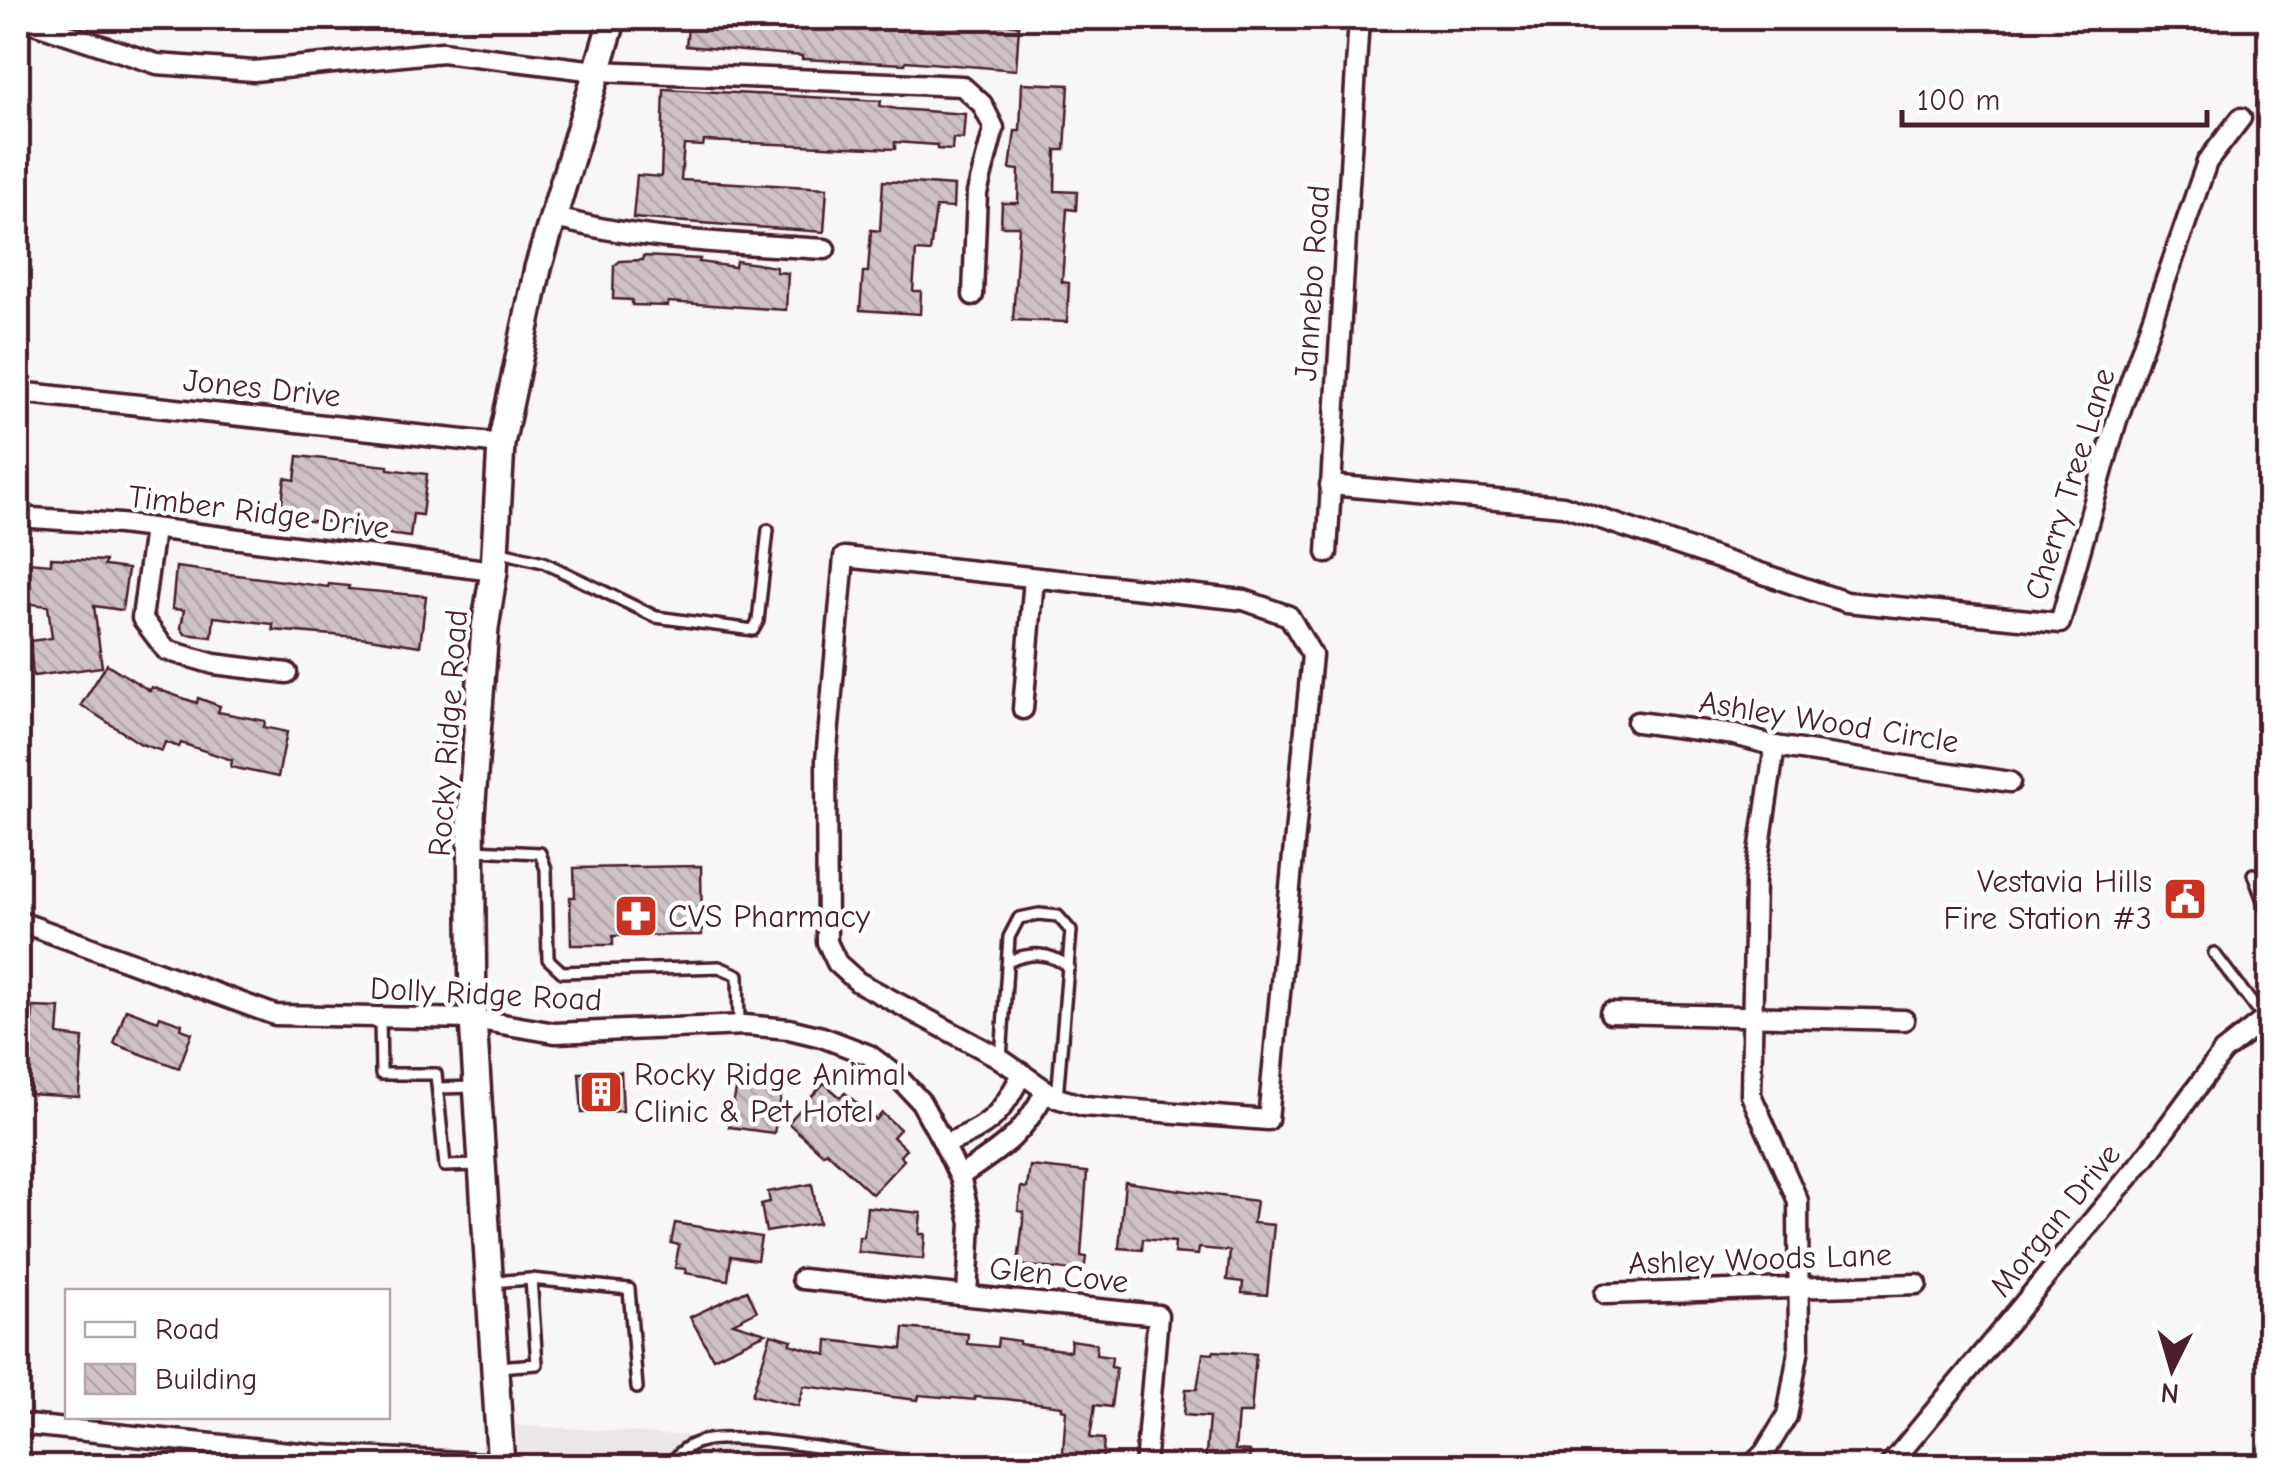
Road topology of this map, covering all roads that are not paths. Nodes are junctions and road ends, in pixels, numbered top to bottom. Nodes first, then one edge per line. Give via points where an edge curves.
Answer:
1 (18, 18) edge
2 (613, 18) edge
3 (1359, 18) edge
4 (596, 72) junction
5 (2241, 118) dead end
6 (553, 217) junction
7 (825, 250) dead end
8 (972, 295) dead end
9 (18, 392) edge
10 (501, 444) junction
11 (1330, 485) junction
12 (18, 516) edge
13 (154, 529) junction
14 (768, 530) dead end
15 (1327, 553) dead end
16 (494, 560) junction
17 (1034, 578) junction
18 (287, 674) dead end
19 (1023, 709) dead end
20 (1637, 722) dead end
21 (1775, 746) junction
22 (2010, 782) dead end
23 (472, 850) junction
24 (2253, 874) dead end
25 (2270, 919) edge
26 (18, 921) edge
27 (2214, 953) dead end
28 (1009, 960) junction
29 (1070, 967) junction
30 (1610, 1014) dead end
31 (1752, 1015) junction
32 (2267, 1017) edge
33 (380, 1018) junction
34 (473, 1019) junction
35 (1904, 1020) dead end
36 (739, 1025) junction
37 (1000, 1059) junction
38 (1022, 1074) junction
39 (477, 1087) junction
40 (438, 1088) junction
41 (1051, 1094) junction
42 (944, 1144) junction
43 (482, 1165) junction
44 (960, 1176) junction
45 (532, 1279) junction
46 (802, 1279) dead end
47 (490, 1282) junction
48 (1916, 1284) dead end
49 (1799, 1288) junction
50 (1605, 1294) dead end
51 (967, 1296) junction
52 (495, 1367) junction
53 (637, 1388) dead end
54 (18, 1424) edge
55 (289, 1459) edge
56 (501, 1465) edge
57 (671, 1466) edge
58 (904, 1466) edge
59 (1144, 1466) edge
60 (1751, 1466) edge
61 (1889, 1466) edge

1 - 4 street via 157,64 254,72 442,52
2 - 4 main road, Rocky Ridge Road
3 - 11 street, Jannebo Road
4 - 6 main road, Rocky Ridge Road
4 - 8 street via 962,86 994,128 977,193
5 - 11 street, Cherry Tree Lane via 2208,162 2116,423 2060,623 1846,602 1563,506
6 - 7 street via 630,235
6 - 10 main road, Rocky Ridge Road
9 - 10 street, Jones Drive
10 - 16 main road, Rocky Ridge Road
11 - 15 street, Jannebo Road
12 - 13 street, Timber Ridge Drive
13 - 16 street, Timber Ridge Drive
13 - 18 street via 142,618 166,650
14 - 16 lane via 752,630 656,617 543,562
16 - 23 main road, Rocky Ridge Road
17 - 19 street
17 - 37 street via 844,557 826,760 827,942 836,964
17 - 41 street via 1244,600 1289,616 1312,656 1268,1120 1084,1106
20 - 21 street, Ashley Wood Circle
21 - 22 street, Ashley Wood Circle
21 - 31 street via 1755,879
23 - 34 main road, Rocky Ridge Road
23 - 36 lane via 540,853 548,959 562,972 719,967 738,975
24 - 25 lane
26 - 33 street, Dolly Ridge Road via 275,1015
27 - 32 lane
28 - 29 lane via 1030,953
28 - 29 lane via 1009,938 1019,918 1058,916 1071,931
28 - 37 lane
29 - 41 lane
30 - 31 street
31 - 35 street
31 - 49 street via 1751,1095 1798,1200
32 - 61 street, Morgan Drive via 2223,1052 2144,1160
33 - 34 street, Dolly Ridge Road
33 - 40 lane via 382,1074 436,1074
34 - 36 street, Dolly Ridge Road via 556,1034
34 - 39 main road, Rocky Ridge Road
36 - 42 street, Dolly Ridge Road via 789,1029 869,1055 921,1102
37 - 38 street
38 - 41 street
38 - 42 street via 1006,1105 980,1131
39 - 40 lane
39 - 43 main road, Rocky Ridge Road
40 - 43 lane via 445,1166
41 - 44 street via 1016,1136
42 - 44 street, Dolly Ridge Road
43 - 47 main road, Rocky Ridge Road
44 - 51 street, Dolly Ridge Road via 971,1223
45 - 47 lane
45 - 52 lane via 537,1364
45 - 53 lane via 630,1289
46 - 51 street, Glen Cove
47 - 52 main road, Rocky Ridge Road
48 - 49 street, Ashley Woods Lane
49 - 50 street, Ashley Woods Lane
49 - 60 street via 1799,1348 1787,1416
51 - 59 street, Glen Cove via 1158,1315
52 - 56 main road, Rocky Ridge Road
54 - 55 street
55 - 56 street
57 - 58 lane via 676,1455 701,1441 748,1440 899,1460

